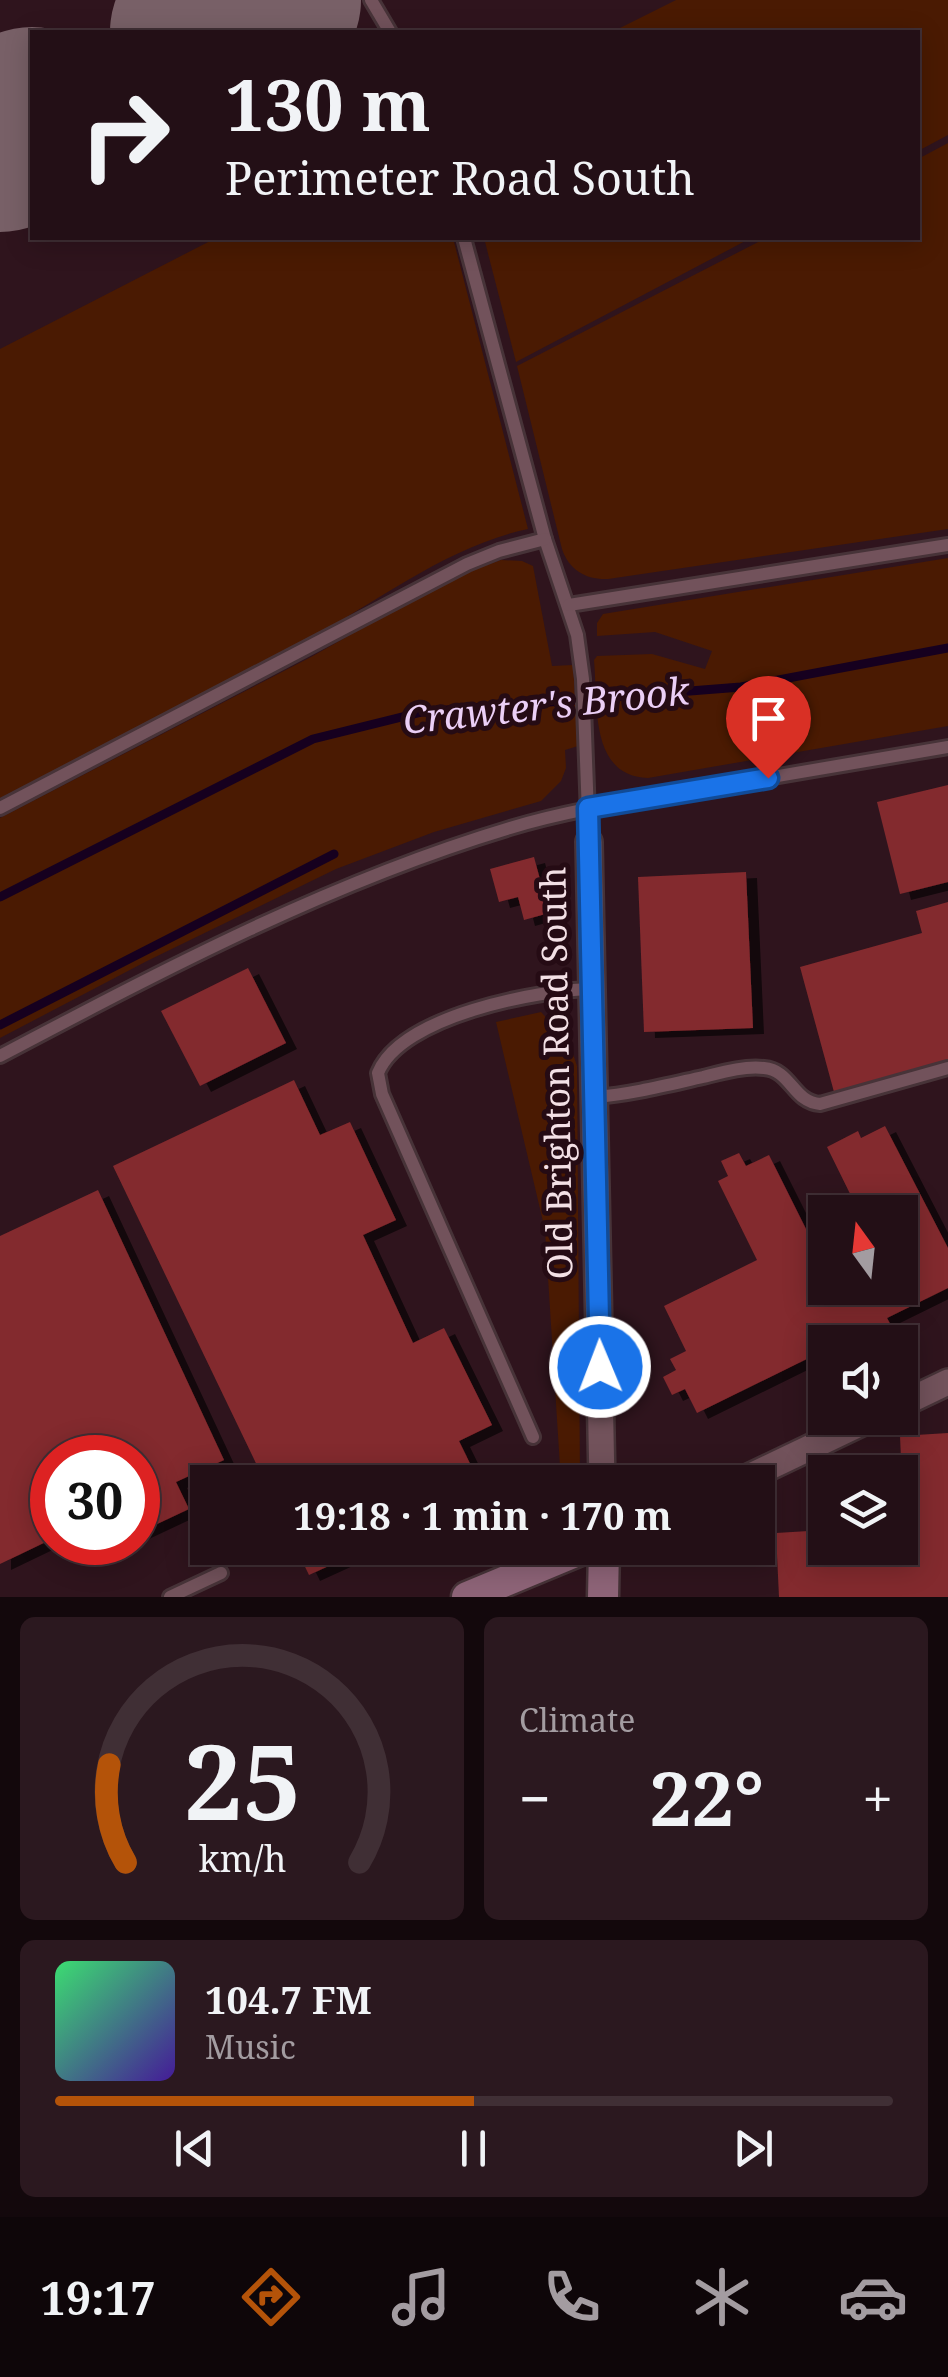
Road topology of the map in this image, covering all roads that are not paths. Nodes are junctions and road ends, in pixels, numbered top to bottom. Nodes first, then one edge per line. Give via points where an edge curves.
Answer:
1 (371, 0) edge
2 (389, 30) edge
3 (465, 240) edge
4 (545, 539) junction
5 (948, 545) edge
6 (569, 605) junction
7 (948, 747) edge
8 (0, 808) edge
9 (588, 808) junction
10 (590, 842) joint
11 (592, 989) junction
12 (0, 1056) edge
13 (948, 1068) edge
14 (595, 1097) junction
15 (948, 1382) edge
16 (918, 1396) edge
17 (836, 1435) edge
18 (533, 1438) dead end
19 (602, 1465) edge
20 (774, 1465) edge
21 (544, 1565) edge
22 (604, 1565) edge
23 (221, 1573) dead end
24 (170, 1597) edge
25 (467, 1597) edge
26 (604, 1597) edge

1 - 2 lane
3 - 4 lane
4 - 6 lane
4 - 8 lane via 467,564
5 - 6 lane
6 - 9 lane via 583,680
7 - 9 lane
9 - 10 lane
9 - 12 lane via 496,832 328,893 206,947
10 - 11 street, Old Brighton Road South
11 - 14 street, Old Brighton Road South
11 - 18 lane via 529,994 475,1010 409,1040 378,1073
13 - 14 lane via 820,1104 803,1100 777,1071 756,1068
14 - 19 street, Old Brighton Road South
15 - 16 street
17 - 20 street
21 - 25 street
22 - 26 street
23 - 24 lane

